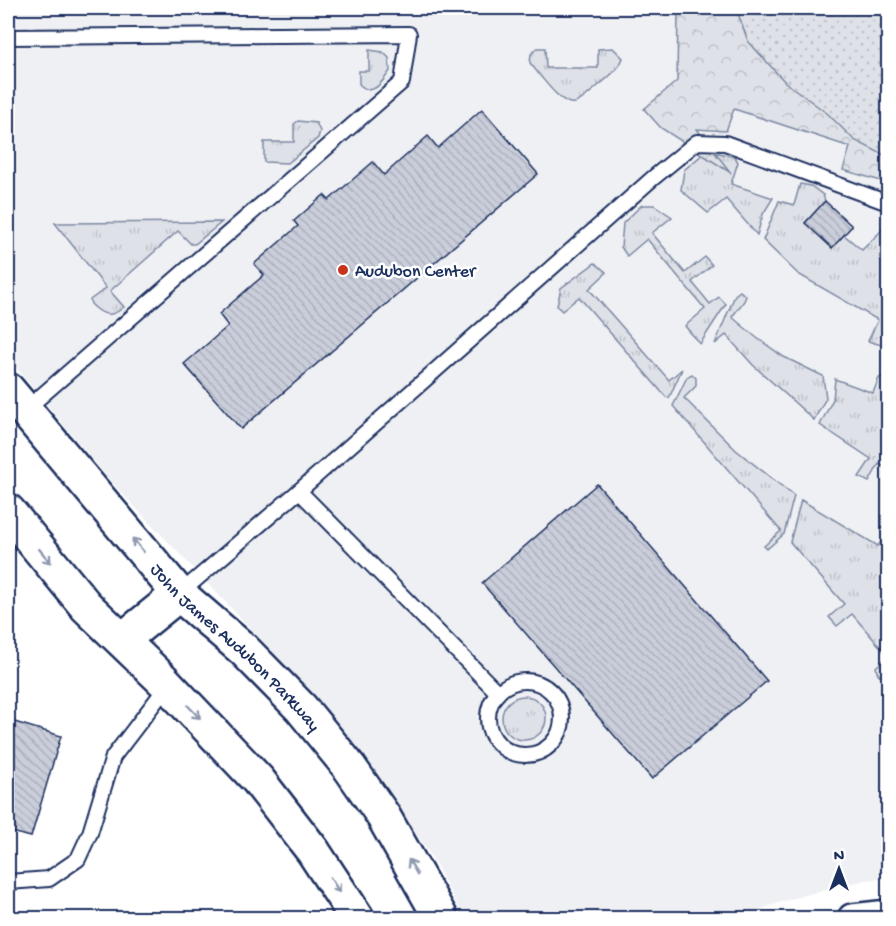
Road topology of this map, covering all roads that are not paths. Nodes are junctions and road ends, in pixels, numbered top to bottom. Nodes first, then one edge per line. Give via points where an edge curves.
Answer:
1 (8, 37) edge
2 (888, 203) edge
3 (16, 401) edge
4 (299, 491) junction
5 (8, 511) edge
6 (179, 594) junction
7 (122, 640) junction
8 (168, 685) junction
9 (498, 693) junction
10 (8, 882) edge
11 (888, 914) edge
12 (357, 918) edge
13 (441, 918) edge
14 (852, 918) edge

1 - 3 lane via 409,34 402,82
2 - 4 lane via 725,143 697,142
6 -> 3 main road, John James Audubon Parkway
4 - 6 lane
4 - 9 lane
5 -> 7 main road via 86,606
6 - 7 main road
13 -> 6 main road, John James Audubon Parkway via 382,814 350,768 277,683
7 - 8 main road
8 - 10 lane via 113,757 78,859 49,879
8 -> 12 main road via 258,780 313,851
9 - 9 lane via 490,706 488,722 496,742 508,751 524,755 538,753 551,743 559,731 561,716 557,701 547,689 518,682
11 - 14 street

